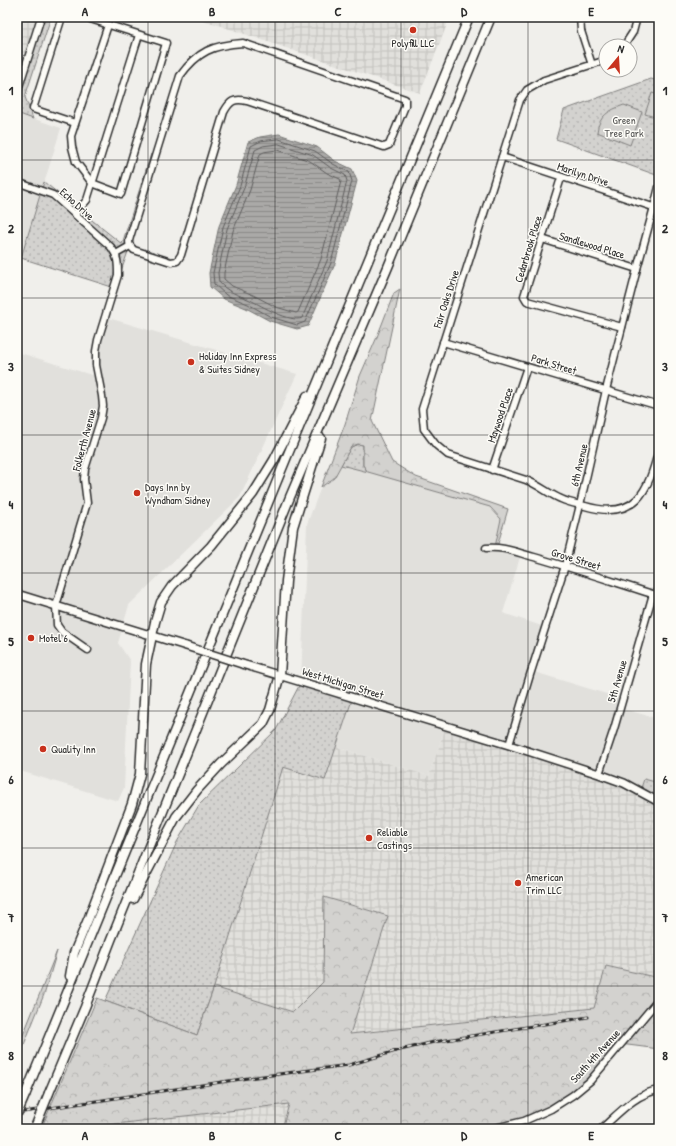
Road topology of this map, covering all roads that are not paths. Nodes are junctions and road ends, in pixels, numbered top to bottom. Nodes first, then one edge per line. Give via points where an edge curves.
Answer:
1 (41, 17) edge
2 (62, 17) edge
3 (84, 17) edge
4 (469, 17) edge
5 (491, 17) edge
6 (580, 17) edge
7 (637, 17) edge
8 (108, 25) junction
9 (140, 35) junction
10 (629, 38) edge
11 (598, 63) edge
12 (592, 65) junction
13 (17, 93) edge
14 (76, 123) junction
15 (502, 157) junction
16 (561, 178) junction
17 (17, 182) edge
18 (92, 183) junction
19 (659, 187) edge
20 (657, 208) edge
21 (75, 214) junction
22 (542, 239) junction
23 (130, 246) junction
24 (116, 254) junction
25 (637, 269) junction
26 (622, 328) junction
27 (443, 342) junction
28 (327, 360) junction
29 (527, 367) junction
30 (606, 390) junction
31 (335, 392) junction
32 (659, 406) edge
33 (659, 449) edge
34 (658, 459) edge
35 (492, 470) junction
36 (580, 505) junction
37 (486, 548) dead end
38 (565, 566) junction
39 (17, 594) edge
40 (656, 595) edge
41 (56, 606) junction
42 (152, 635) junction
43 (88, 650) dead end
44 (280, 676) junction
45 (509, 744) junction
46 (599, 774) junction
47 (659, 802) edge
48 (111, 940) junction
49 (65, 997) junction
50 (659, 1000) edge
51 (659, 1090) edge
52 (17, 1114) edge
53 (35, 1127) edge
54 (491, 1129) edge
55 (601, 1129) edge

1 - 13 street
2 - 14 street via 33,108
3 - 8 street
4 - 28 highway
5 - 31 highway
6 - 12 street via 581,31
7 - 10 street
8 - 9 street
8 - 14 street
9 - 18 street
9 - 18 street via 166,43 121,194
11 - 12 street, Fair Oaks Drive
12 - 15 street, Fair Oaks Drive via 544,80 527,90 520,100
14 - 18 street via 71,136 72,147 76,162
15 - 16 street, Marilyn Drive
15 - 27 street, Fair Oaks Drive
16 - 20 street, Marilyn Drive
16 - 22 street, Cedarbrook Place
17 - 21 street, Echo Drive via 53,195
18 - 21 street via 87,200
19 - 20 street, 6th Avenue
20 - 25 street, 6th Avenue
21 - 24 street, Echo Drive
22 - 25 street, Sandlewood Place
22 - 26 street, Cedarbrook Place via 524,296 527,301
23 - 23 street via 130,237 180,76 200,54 230,44 243,44 405,99 405,106 389,145 384,147 247,101 234,100 224,112 181,255 177,261 171,262 134,250
23 - 24 street
24 - 41 street, Folkerth Avenue via 118,275 96,351 103,406 85,469 87,503
25 - 26 street, 6th Avenue
26 - 30 street, 6th Avenue
27 - 29 street, Park Street
27 - 35 street, Fair Oaks Drive via 422,409 424,429 436,445 448,455
28 - 42 highway via 253,494 211,546 172,586 161,602
28 - 49 highway
29 - 30 street, Park Street
29 - 35 street, Maywood Place
30 - 32 street, Park Street
30 - 36 street, 6th Avenue
31 - 44 highway via 293,527 286,581
31 - 48 highway
33 - 34 street
34 - 36 street via 647,486 632,504 612,511
35 - 36 street, Fair Oaks Drive via 526,480 561,499
36 - 38 street, 6th Avenue
37 - 38 street, Grove Street via 505,548
38 - 40 street, Grove Street
38 - 45 street, 6th Avenue
39 - 41 main road, West Michigan Street
40 - 46 street, 5th Avenue
41 - 42 main road, West Michigan Street
41 - 43 street via 57,625 62,632
42 - 44 main road, West Michigan Street, bridge
42 - 49 highway via 146,664 140,774 132,804 74,953
44 - 45 main road, West Michigan Street
44 - 48 highway via 263,724 221,764 176,817
45 - 46 main road, West Michigan Street
46 - 47 main road, West Michigan Street via 624,783
48 - 53 highway, bridge
49 - 52 highway, bridge
50 - 54 street, South 4th Avenue via 590,1081 573,1095 524,1120
51 - 55 street via 646,1093 631,1102

